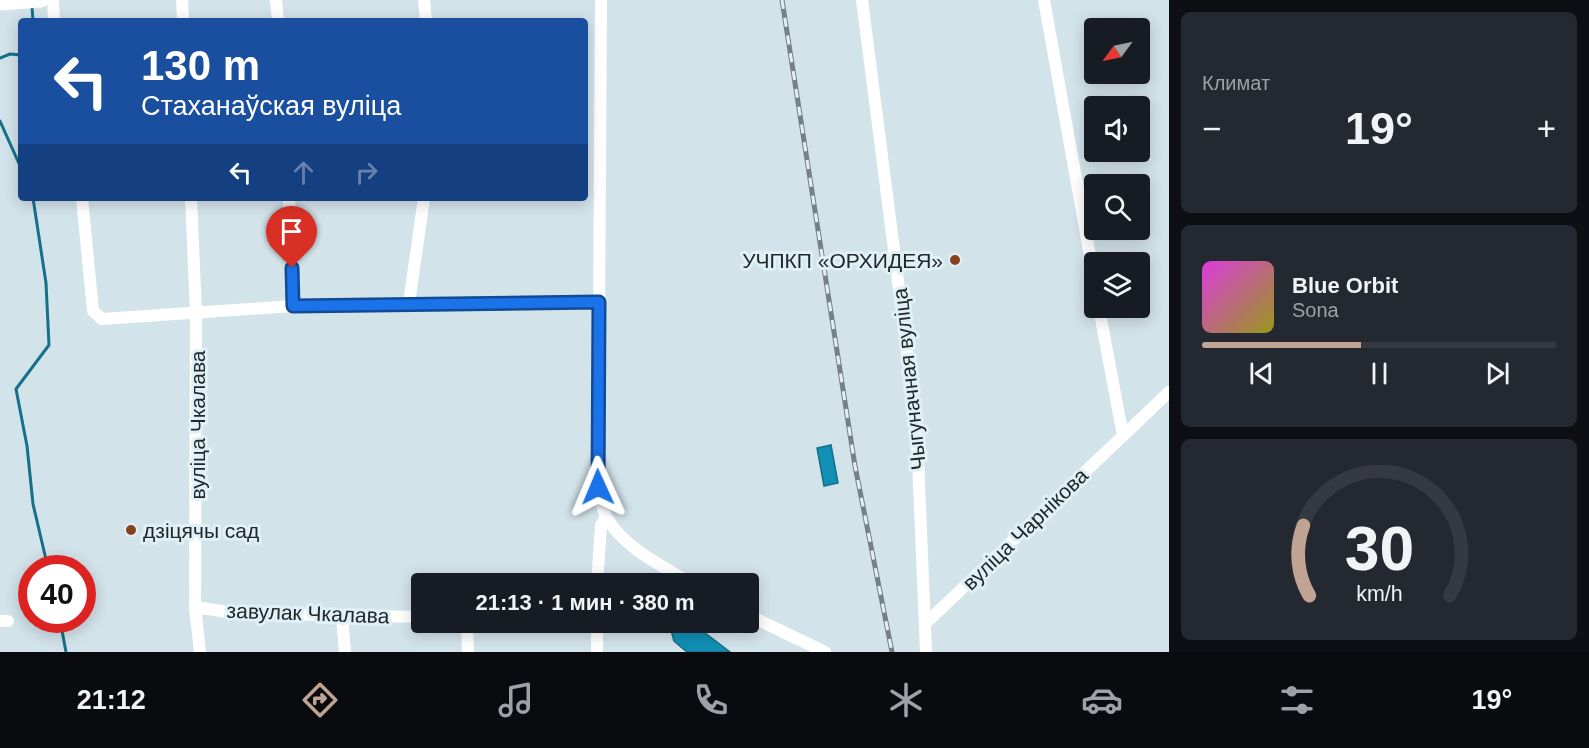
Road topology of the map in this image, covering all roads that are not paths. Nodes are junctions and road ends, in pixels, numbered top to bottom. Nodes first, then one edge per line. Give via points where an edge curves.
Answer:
1 (41, 0) edge
2 (53, 0) edge
3 (182, 0) edge
4 (276, 0) edge
5 (424, 0) edge
6 (602, 0) edge
7 (862, 0) edge
8 (1044, 0) edge
9 (0, 3) edge
10 (54, 18) edge
11 (183, 18) edge
12 (278, 18) edge
13 (426, 18) edge
14 (82, 201) edge
15 (191, 201) edge
16 (289, 201) edge
17 (424, 201) edge
18 (1089, 252) edge
19 (599, 302) junction
20 (409, 303) junction
21 (293, 306) junction
22 (196, 313) junction
23 (1101, 318) edge
24 (1169, 392) edge
25 (1123, 436) junction
26 (606, 517) junction
27 (598, 573) edge
28 (675, 573) edge
29 (195, 607) junction
30 (342, 616) junction
31 (411, 617) edge
32 (759, 620) edge
33 (926, 623) junction
34 (467, 633) edge
35 (597, 633) edge
36 (200, 652) edge
37 (345, 652) edge
38 (468, 652) edge
39 (597, 652) edge
40 (825, 652) edge
41 (926, 652) edge

1 - 9 main road
2 - 10 street
3 - 11 street
4 - 12 street
5 - 13 street
6 - 19 street
7 - 33 street, Чыгуначная вуліца via 910,375
8 - 18 street
14 - 22 street via 93,311 102,320
15 - 22 street, вуліца Чкалава
16 - 21 street
17 - 20 street
19 - 20 street
19 - 26 street via 598,487
20 - 21 street
21 - 22 street
22 - 29 street, вуліца Чкалава
23 - 25 street
24 - 25 street, вуліца Чарнікова
25 - 33 street, вуліца Чарнікова
26 - 27 street via 601,525
26 - 28 street via 632,546
29 - 30 street, завулак Чкалава via 234,613
29 - 36 street, вуліца Чкалава
30 - 31 street, завулак Чкалава
30 - 37 street
32 - 40 street
33 - 41 street, Чыгуначная вуліца
34 - 38 street
35 - 39 street

